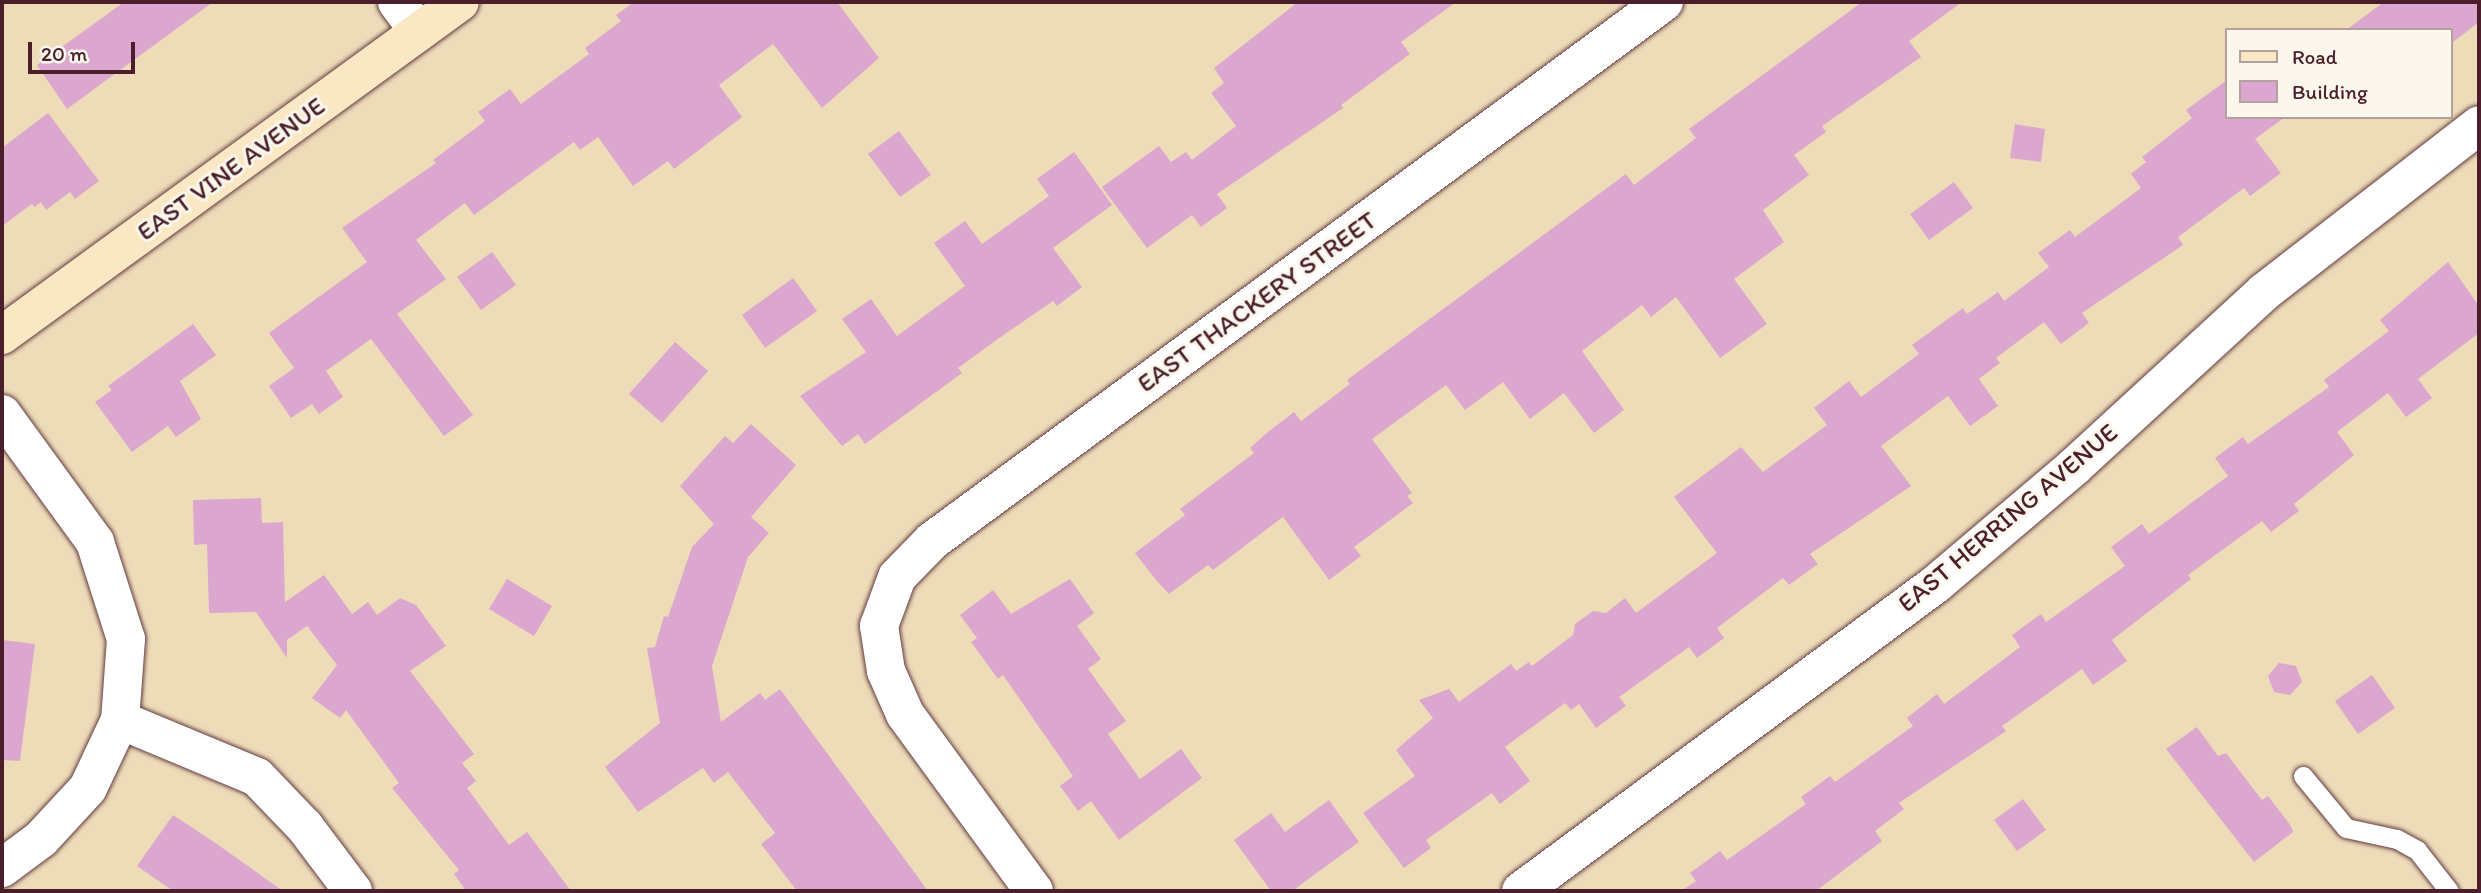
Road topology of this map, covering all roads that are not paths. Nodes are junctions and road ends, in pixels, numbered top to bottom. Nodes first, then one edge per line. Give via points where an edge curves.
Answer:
1 (397, 2) edge
2 (460, 2) edge
3 (1664, 2) edge
4 (419, 32) junction
5 (2479, 125) edge
6 (2, 335) edge
7 (2, 414) edge
8 (120, 720) junction
9 (2303, 776) dead end
10 (2, 868) edge
11 (353, 891) edge
12 (1034, 891) edge
13 (1521, 891) edge
14 (2449, 891) edge

1 - 4 street
2 - 4 street, EAST VINE AVENUE
3 - 12 street, EAST THACKERY STREET via 932,541 897,577 879,626 886,671 905,714
4 - 6 street, EAST VINE AVENUE
5 - 13 street, EAST HERRING AVENUE via 2264,292 2075,466 1936,584
7 - 8 street via 95,542 126,639
8 - 10 street via 89,788 41,839
8 - 11 street via 257,777 305,827
9 - 14 lane via 2346,828 2397,839 2417,850

